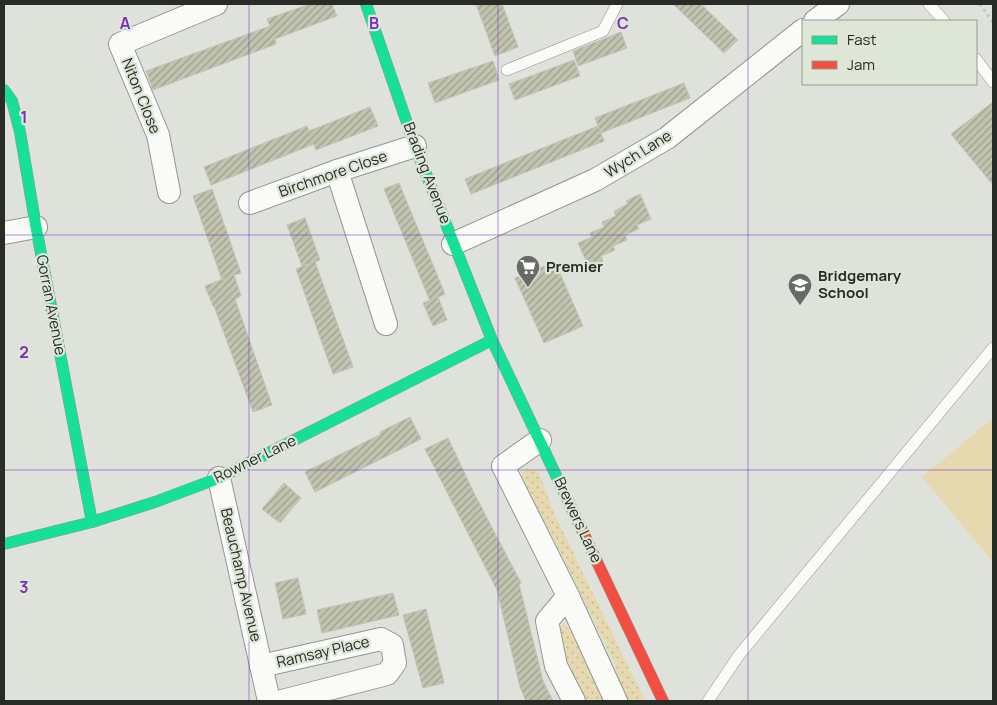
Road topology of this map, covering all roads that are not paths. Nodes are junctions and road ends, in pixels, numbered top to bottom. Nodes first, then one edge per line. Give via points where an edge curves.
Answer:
1 (216, 4) edge
2 (366, 4) edge
3 (617, 4) edge
4 (838, 4) edge
5 (929, 4) edge
6 (816, 20) edge
7 (943, 20) edge
8 (802, 31) edge
9 (977, 60) edge
10 (507, 70) dead end
11 (993, 82) edge
12 (4, 90) edge
13 (415, 146) junction
14 (337, 170) junction
15 (169, 192) dead end
16 (250, 203) dead end
17 (36, 227) junction
18 (4, 233) edge
19 (454, 244) junction
20 (386, 324) dead end
21 (492, 340) junction
22 (993, 348) edge
23 (540, 440) junction
24 (219, 478) junction
25 (92, 522) junction
26 (4, 544) edge
27 (568, 596) junction
28 (262, 666) junction
29 (269, 701) edge
30 (282, 701) edge
31 (574, 701) edge
32 (616, 701) edge
33 (663, 701) edge
34 (708, 701) edge

1 - 15 street, Niton Close via 120,44 158,135
2 - 13 street, Brading Avenue
3 - 10 lane via 604,31
4 - 6 street
5 - 7 lane
8 - 19 street, Wych Lane via 667,138 595,180
9 - 11 lane
12 - 17 street, Gorran Avenue via 12,101 20,132
13 - 14 street, Birchmore Close
13 - 19 street, Brading Avenue
14 - 16 street, Birchmore Close
14 - 20 street
17 - 18 street
17 - 25 street, Gorran Avenue
19 - 21 street, Brading Avenue
21 - 23 street, Brewers Lane
21 - 24 street, Rowner Lane
22 - 34 lane via 746,648
23 - 27 street via 503,466
23 - 33 street, Brewers Lane
24 - 25 street, Rowner Lane
24 - 28 street, Beauchamp Avenue
25 - 26 street, Rowner Lane
27 - 31 street via 547,621 556,666
27 - 32 street
28 - 29 street, Beauchamp Avenue
28 - 30 street, Ramsay Place via 381,639 392,645 396,663 387,674

